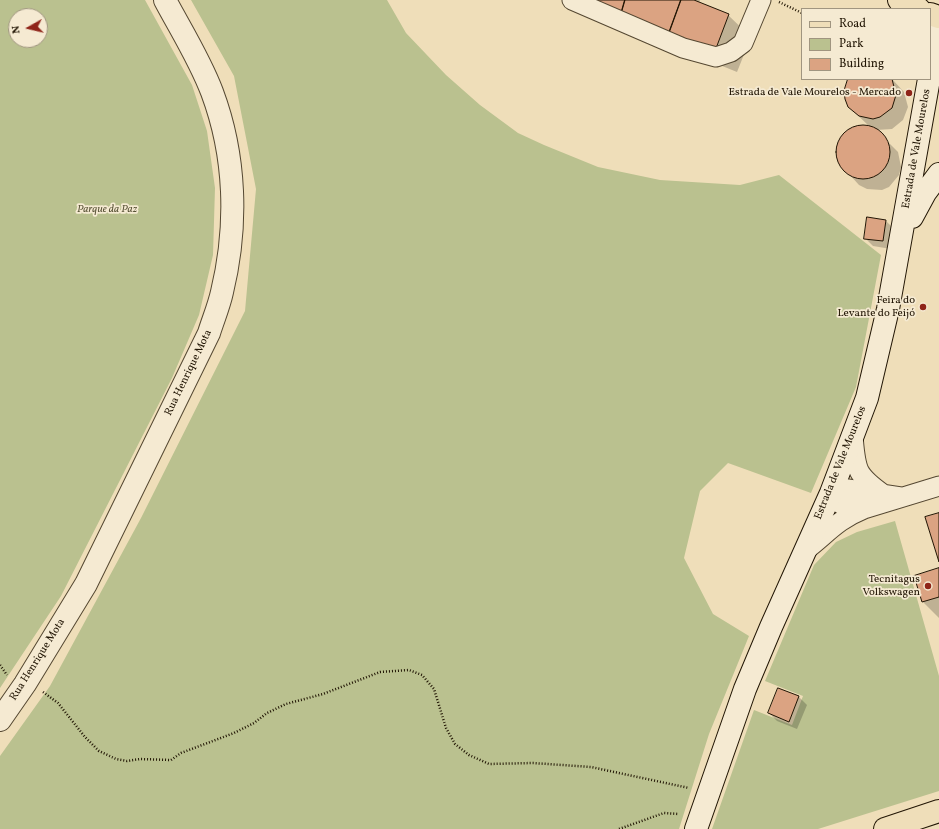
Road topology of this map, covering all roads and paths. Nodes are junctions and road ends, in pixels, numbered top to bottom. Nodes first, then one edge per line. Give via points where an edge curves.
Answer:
1 (165, 0) edge
2 (572, 0) edge
3 (761, 0) edge
4 (773, 0) edge
5 (899, 0) edge
6 (917, 8) edge
7 (801, 13) edge
8 (939, 18) edge
9 (931, 67) edge
10 (929, 80) edge
11 (939, 174) edge
12 (895, 272) junction
13 (853, 436) junction
14 (939, 486) edge
15 (831, 493) junction
16 (892, 496) junction
17 (864, 509) junction
18 (805, 551) junction
19 (0, 665) edge
20 (10, 679) dead end
21 (44, 694) dead end
22 (0, 720) edge
23 (695, 789) dead end
24 (939, 812) edge
25 (697, 824) edge
26 (619, 829) edge
27 (884, 829) edge

1 - 22 main road, Rua Henrique Mota via 190,44 212,92 225,138 232,184 233,217 222,293 209,333 86,584
2 - 3 street via 684,48 716,57 731,52 743,43
4 - 7 path
5 - 6 main road
8 - 9 main road
10 - 12 main road, Estrada de Vale Mourelos
11 - 12 main road via 915,209
12 - 13 main road, Estrada de Vale Mourelos via 873,378
13 - 15 main road, Estrada de Vale Mourelos
13 - 16 street via 855,463 862,478
14 - 16 street
15 - 16 street via 841,488
15 - 17 street via 837,502 848,508
15 - 18 main road, Estrada de Vale Mourelos
16 - 17 street
17 - 18 street via 847,516
18 - 25 main road, Estrada de Vale Mourelos via 738,708
19 - 20 path
21 - 23 path via 58,703 99,752 127,761 171,760 181,753 234,733 286,704 323,694 380,672 409,670 422,675 434,689 446,728 455,744 469,755 488,764 533,763 591,768
24 - 27 main road
25 - 26 path via 679,814 664,812

